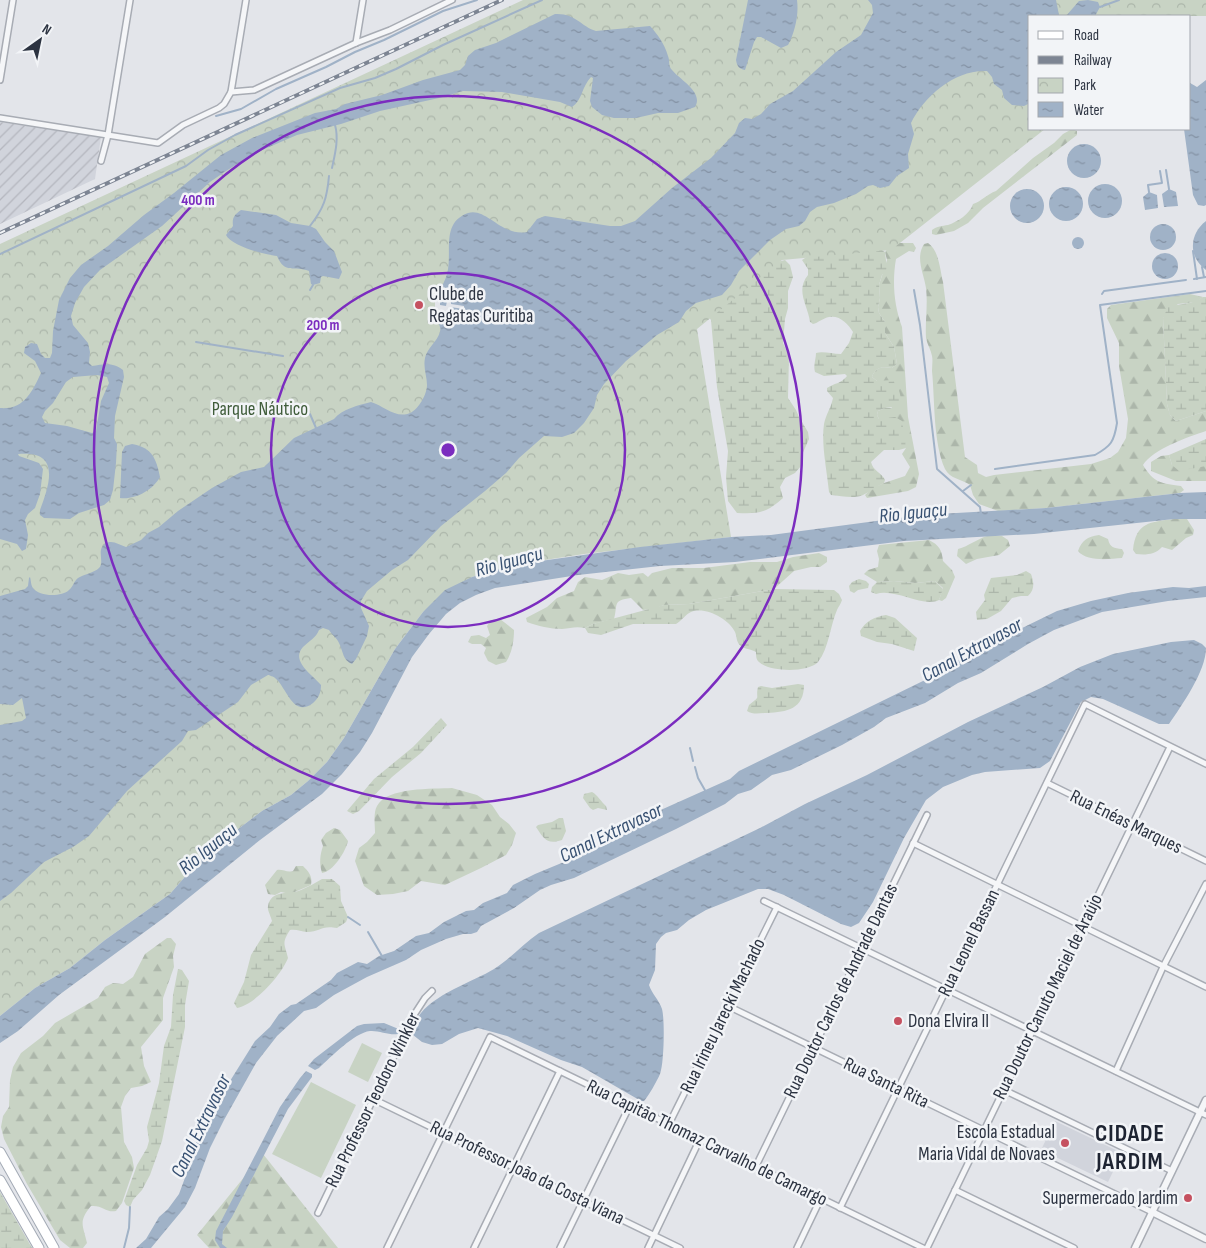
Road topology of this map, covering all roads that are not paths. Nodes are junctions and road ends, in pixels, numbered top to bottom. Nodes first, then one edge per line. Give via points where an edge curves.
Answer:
1 (13, 0) edge
2 (130, 0) edge
3 (246, 0) edge
4 (363, 0) edge
5 (452, 0) edge
6 (356, 43) junction
7 (0, 80) edge
8 (231, 92) junction
9 (0, 118) edge
10 (108, 135) junction
11 (101, 161) dead end
12 (1170, 747) junction
13 (1206, 764) edge
14 (1047, 783) junction
15 (927, 815) dead end
16 (1132, 825) junction
17 (913, 843) junction
18 (1206, 862) edge
19 (1206, 884) edge
20 (998, 885) junction
21 (764, 901) dead end
22 (777, 907) junction
23 (1083, 926) junction
24 (862, 948) junction
25 (1162, 967) junction
26 (1206, 987) edge
27 (946, 990) junction
28 (432, 991) dead end
29 (728, 1006) junction
30 (1032, 1031) junction
31 (814, 1048) junction
32 (560, 1071) junction
33 (1116, 1071) junction
34 (898, 1089) junction
35 (1004, 1090) junction
36 (373, 1099) junction
37 (1206, 1100) edge
38 (630, 1105) junction
39 (1203, 1113) edge
40 (670, 1124) junction
41 (984, 1131) junction
42 (444, 1133) junction
43 (700, 1139) junction
44 (0, 1152) edge
45 (756, 1166) junction
46 (513, 1167) junction
47 (1172, 1172) junction
48 (0, 1180) edge
49 (955, 1190) junction
50 (821, 1198) junction
51 (583, 1201) junction
52 (840, 1208) junction
53 (1152, 1212) junction
54 (318, 1213) dead end
55 (654, 1235) junction
56 (1206, 1239) edge
57 (39, 1248) edge
58 (54, 1248) edge
59 (387, 1248) edge
60 (474, 1248) edge
61 (560, 1248) edge
62 (648, 1248) edge
63 (680, 1248) edge
64 (797, 1248) edge
65 (923, 1248) edge
66 (927, 1248) edge
67 (1074, 1248) edge
68 (1135, 1248) edge

1 - 7 street
2 - 10 street
3 - 8 street
4 - 6 street
5 - 6 street
6 - 8 street via 254,90
8 - 10 street via 219,108 183,125 158,143
9 - 10 street
10 - 11 street
12 - 13 street
12 - 14 street, Rua Leonel Bassan via 1085,704
12 - 16 street, Rua Doutor Canuto Maciel de Araújo
14 - 16 street, Rua Enéas Marques
14 - 20 street, Rua Leonel Bassan
15 - 17 street, Rua Doutor Carlos de Andrade Dantas
16 - 18 street, Rua Enéas Marques
16 - 23 street, Rua Doutor Canuto Maciel de Araújo
17 - 20 street
17 - 24 street, Rua Doutor Carlos de Andrade Dantas
19 - 25 street
20 - 23 street
20 - 27 street, Rua Leonel Bassan
21 - 22 street
22 - 24 street
22 - 29 street, Rua Irineu Jarecki Machado
23 - 25 street
23 - 30 street, Rua Doutor Canuto Maciel de Araújo
24 - 27 street
24 - 31 street, Rua Doutor Carlos de Andrade Dantas
25 - 26 street
25 - 33 street
27 - 30 street
27 - 34 street, Rua Leonel Bassan
28 - 36 street, Rua Professor Teodoro Winkler via 419,1007
29 - 31 street, Rua Santa Rita
29 - 40 street, Rua Irineu Jarecki Machado
30 - 33 street
30 - 35 street, Rua Doutor Canuto Maciel de Araújo
31 - 34 street, Rua Santa Rita
31 - 45 street, Rua Doutor Carlos de Andrade Dantas
32 - 38 street, Rua Capitão Thomaz Carvalho de Camargo
32 - 42 street, Rua Capitão Thomaz Carvalho de Camargo via 490,1037
32 - 46 street
33 - 39 street
34 - 41 street, Rua Santa Rita
34 - 52 street, Rua Leonel Bassan
35 - 41 street, Rua Doutor Canuto Maciel de Araújo
35 - 47 street
36 - 42 street, Rua Professor João da Costa Viana
36 - 54 street, Rua Professor Teodoro Winkler
37 - 39 street
38 - 40 street, Rua Capitão Thomaz Carvalho de Camargo
38 - 51 street
39 - 47 street
40 - 43 street, Rua Capitão Thomaz Carvalho de Camargo
41 - 49 street, Rua Doutor Canuto Maciel de Araújo
41 - 53 street, Rua Santa Rita
42 - 46 street, Rua Professor João da Costa Viana
42 - 59 street
43 - 45 street, Rua Capitão Thomaz Carvalho de Camargo
43 - 55 street
44 - 58 main road
45 - 50 street, Rua Capitão Thomaz Carvalho de Camargo
46 - 51 street, Rua Professor João da Costa Viana
46 - 60 street
47 - 53 street
48 - 57 main road
49 - 66 street, Rua Doutor Canuto Maciel de Araújo
49 - 67 street
50 - 52 street, Rua Capitão Thomaz Carvalho de Camargo
50 - 64 street
51 - 55 street, Rua Professor João da Costa Viana
51 - 61 street
52 - 65 street, Rua Capitão Thomaz Carvalho de Camargo
53 - 56 street, Rua Santa Rita
53 - 68 street
55 - 62 street
55 - 63 street, Rua Professor João da Costa Viana

